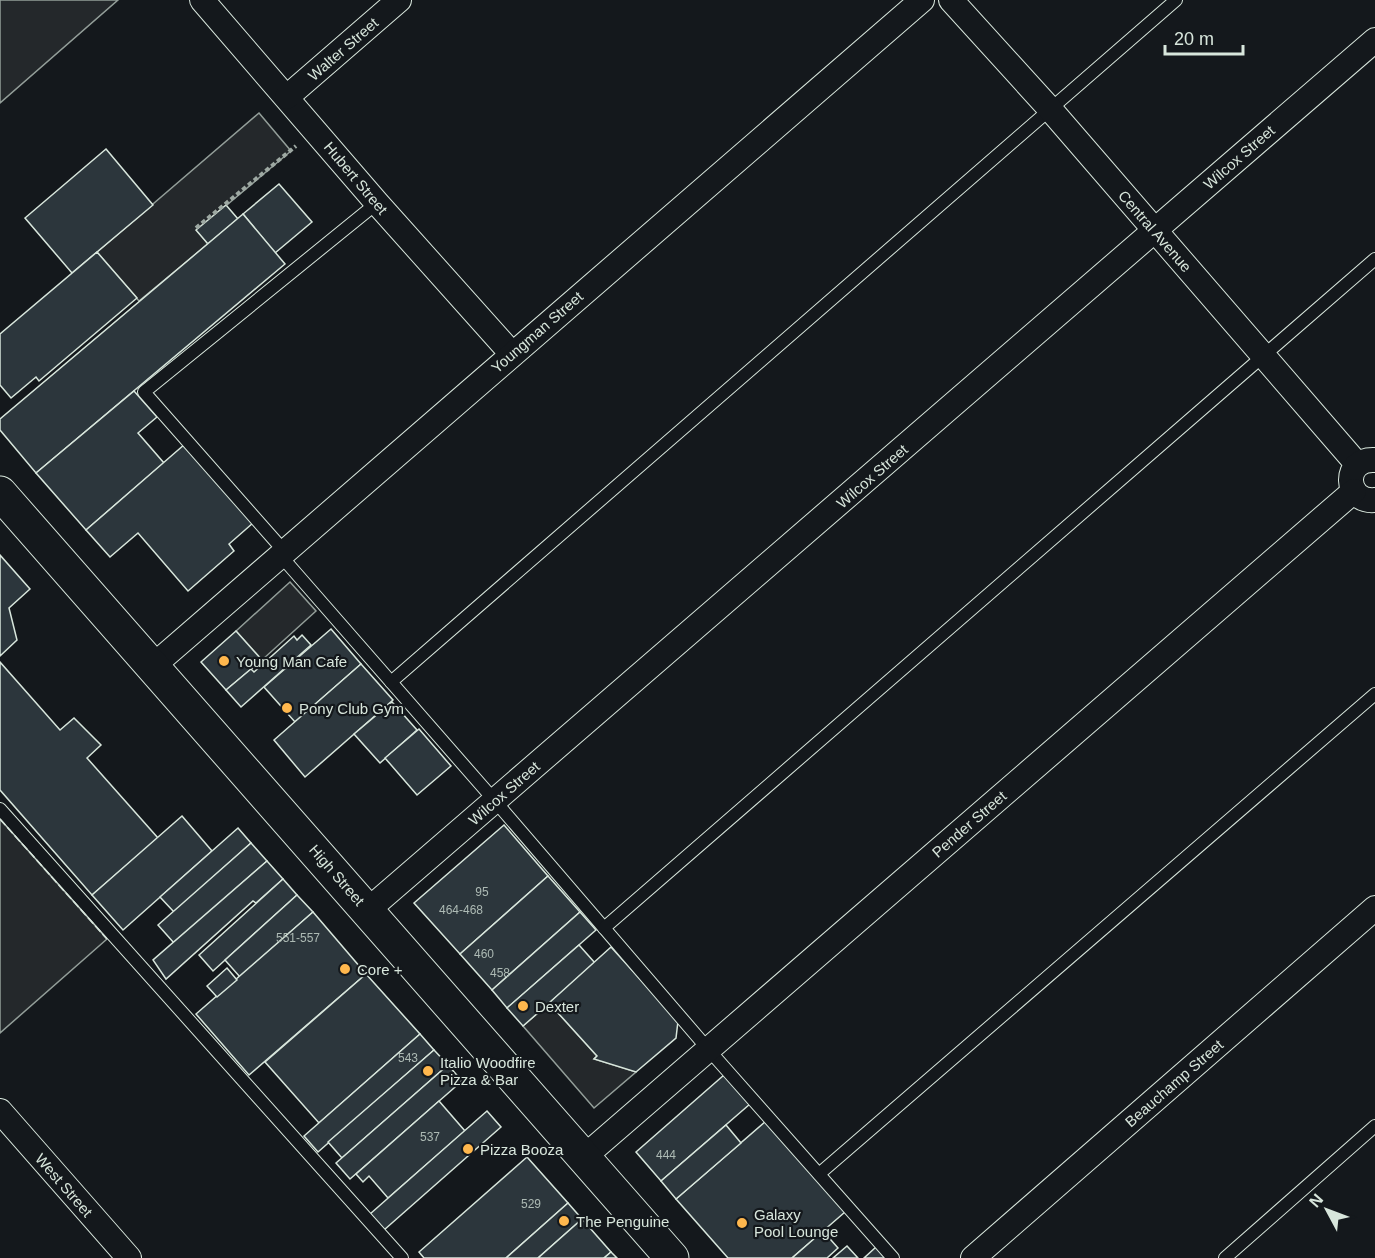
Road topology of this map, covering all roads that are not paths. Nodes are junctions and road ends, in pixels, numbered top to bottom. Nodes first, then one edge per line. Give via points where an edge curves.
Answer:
1 (202, 0) edge
2 (399, 0) edge
3 (922, 0) edge
4 (951, 0) edge
5 (1176, 0) edge
6 (1375, 40) edge
7 (287, 97) junction
8 (1050, 109) junction
9 (377, 203) junction
10 (1155, 231) junction
11 (1375, 259) edge
12 (512, 354) junction
13 (1263, 355) junction
14 (1366, 462) edge
15 (0, 492) edge
16 (1364, 495) edge
17 (283, 554) junction
18 (153, 666) junction
19 (391, 682) junction
20 (1375, 694) edge
21 (495, 801) junction
22 (0, 809) edge
23 (1375, 908) edge
24 (368, 910) junction
25 (604, 928) junction
26 (708, 1049) junction
27 (0, 1111) edge
28 (1375, 1126) edge
29 (584, 1157) junction
30 (819, 1174) junction
31 (129, 1258) edge
32 (402, 1258) edge
33 (672, 1258) edge
34 (893, 1258) edge
35 (973, 1258) edge
36 (1225, 1258) edge

1 - 7 street, Hubert Street
2 - 7 street, Walter Street
3 - 12 street, Youngman Street
4 - 8 street, Central Avenue
5 - 8 lane
6 - 10 street, Wilcox Street
7 - 9 street, Hubert Street
8 - 10 street, Central Avenue
8 - 19 lane
9 - 12 street, Hubert Street
9 - 17 lane via 144,392
10 - 13 street, Central Avenue
10 - 21 street, Wilcox Street
11 - 13 lane
12 - 17 street, Youngman Street
13 - 14 street, Central Avenue
13 - 25 lane
14 - 16 street via 1354,469 1350,480
15 - 18 main road, High Street
16 - 26 street, Pender Street
17 - 18 street, Youngman Street
17 - 19 lane
18 - 24 main road, High Street
19 - 21 lane
20 - 30 lane
21 - 24 street, Wilcox Street
21 - 25 lane
22 - 32 lane
23 - 35 street, Beauchamp Street
24 - 29 main road, High Street
25 - 26 lane
26 - 29 street, Pender Street
26 - 30 lane
27 - 31 street, West Street
28 - 36 lane
29 - 33 main road, High Street
30 - 34 lane

